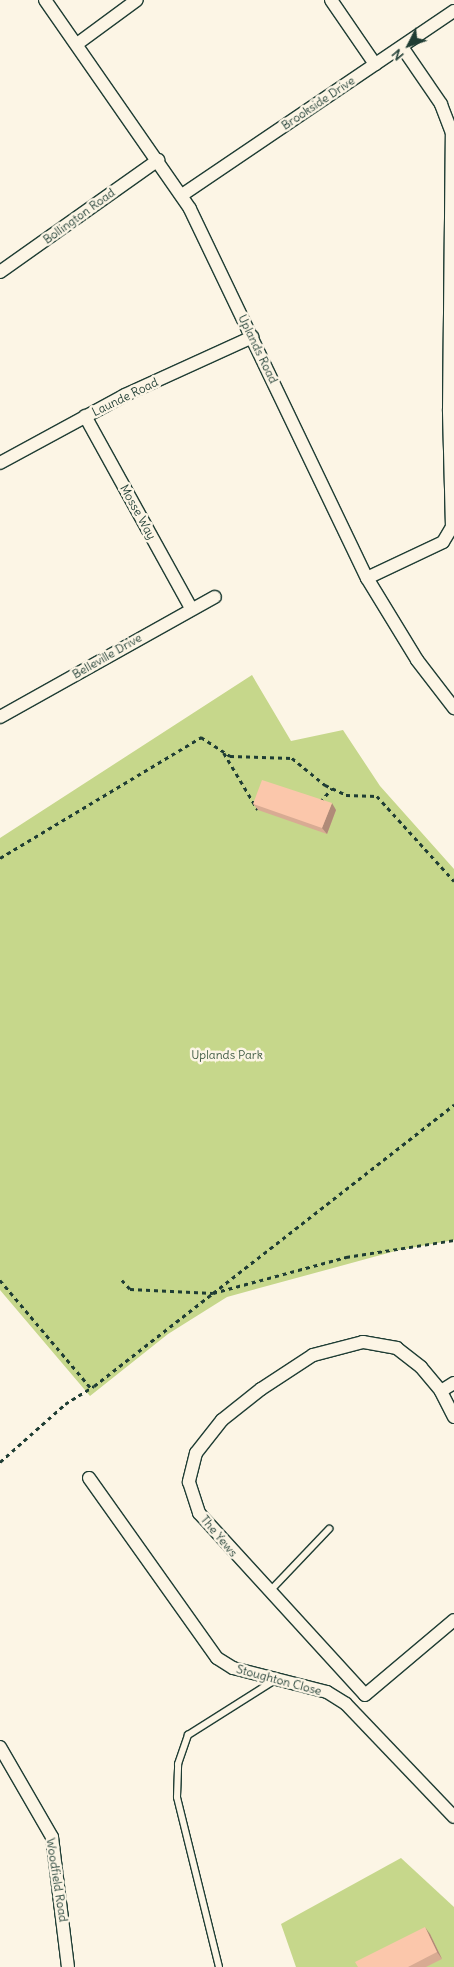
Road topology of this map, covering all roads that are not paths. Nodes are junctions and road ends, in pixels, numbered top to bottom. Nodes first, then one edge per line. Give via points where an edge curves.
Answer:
1 (45, 0) edge
2 (137, 0) edge
3 (331, 0) edge
4 (454, 11) edge
5 (77, 44) junction
6 (402, 47) junction
7 (375, 64) junction
8 (158, 160) junction
9 (182, 195) junction
10 (1, 270) edge
11 (252, 337) junction
12 (85, 416) junction
13 (0, 463) edge
14 (367, 578) junction
15 (214, 597) dead end
16 (191, 608) junction
17 (454, 708) edge
18 (0, 718) edge
19 (454, 1383) edge
20 (440, 1391) junction
21 (454, 1417) edge
22 (88, 1478) dead end
23 (329, 1529) dead end
24 (269, 1592) junction
25 (454, 1620) edge
26 (275, 1680) junction
27 (0, 1747) edge
28 (454, 1817) edge
29 (68, 1967) edge
30 (219, 1967) edge

1 - 5 street, Uplands Road
2 - 5 street
3 - 7 street
4 - 6 street, Brookside Drive
5 - 8 street, Uplands Road
6 - 7 street, Brookside Drive
6 - 14 street via 441,104 452,133 449,399 452,527 443,542
7 - 9 street, Brookside Drive
8 - 9 street, Uplands Road
8 - 10 street, Bollington Road
9 - 11 street, Uplands Road
11 - 12 street, Launde Road
11 - 14 street, Uplands Road
12 - 13 street, Launde Road
12 - 16 street, Mosse Way
14 - 17 street, Uplands Road via 417,660
15 - 16 street, Belleville Drive
16 - 18 street, Belleville Drive
19 - 20 street
20 - 21 street, The Yews
20 - 24 street, The Yews via 422,1367 397,1348 363,1342 313,1355 260,1389 222,1420 196,1453 189,1482 199,1513
22 - 26 street, Stoughton Close via 217,1658 233,1668
23 - 24 lane
24 - 25 street, The Yews via 365,1695
26 - 28 street, Stoughton Close via 327,1692 346,1704
26 - 30 lane via 192,1731 178,1764 178,1797
27 - 29 street, Woodfield Road via 52,1838

